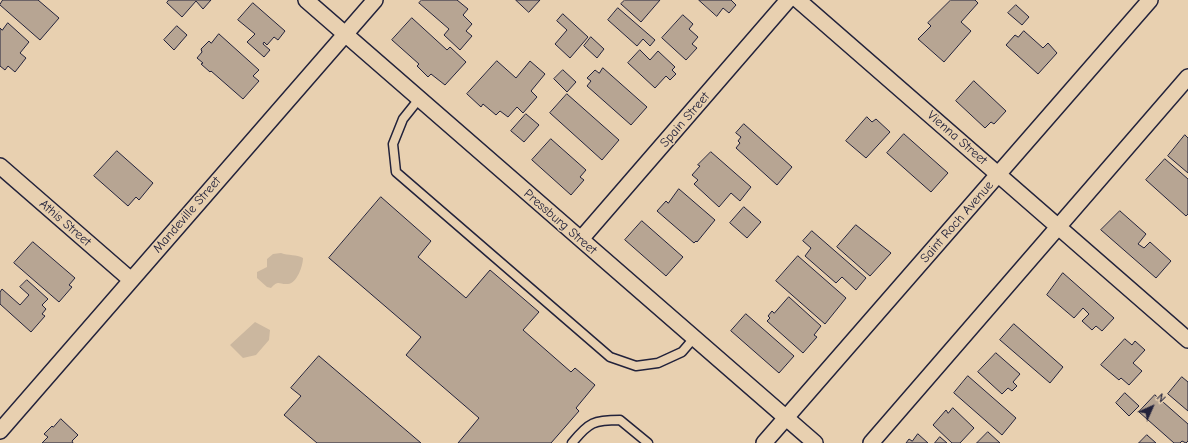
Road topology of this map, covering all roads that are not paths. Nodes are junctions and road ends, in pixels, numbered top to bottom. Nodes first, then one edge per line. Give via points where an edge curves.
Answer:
1 (306, 0) edge
2 (374, 0) edge
3 (788, 0) edge
4 (798, 0) edge
5 (1150, 0) edge
6 (345, 34) junction
7 (1188, 77) edge
8 (419, 99) junction
9 (0, 166) edge
10 (999, 175) junction
11 (1058, 227) junction
12 (581, 239) junction
13 (131, 280) junction
14 (694, 338) junction
15 (1188, 340) edge
16 (785, 417) junction
17 (0, 431) edge
18 (572, 443) edge
19 (648, 443) edge
20 (764, 443) edge
21 (815, 443) edge
22 (871, 443) edge

1 - 6 street, Pressburg Street
2 - 6 street, Mandeville Street
3 - 12 street, Spain Street
4 - 10 street, Vienna Street
5 - 10 street, Saint Roch Avenue
6 - 8 street, Pressburg Street
6 - 13 street, Mandeville Street
7 - 11 street
8 - 12 street, Pressburg Street
8 - 14 lane via 403,119 394,144 396,172 402,178 610,357 636,366 658,363 682,352
9 - 13 street, Athis Street
10 - 11 street, Vienna Street
10 - 16 street, Saint Roch Avenue
11 - 15 street, Vienna Street
11 - 22 street
12 - 14 street, Pressburg Street
13 - 17 street, Mandeville Street
14 - 16 street, Pressburg Street
16 - 20 street, Saint Roch Avenue
16 - 21 street, Pressburg Street
18 - 19 lane via 583,430 599,420 620,420

